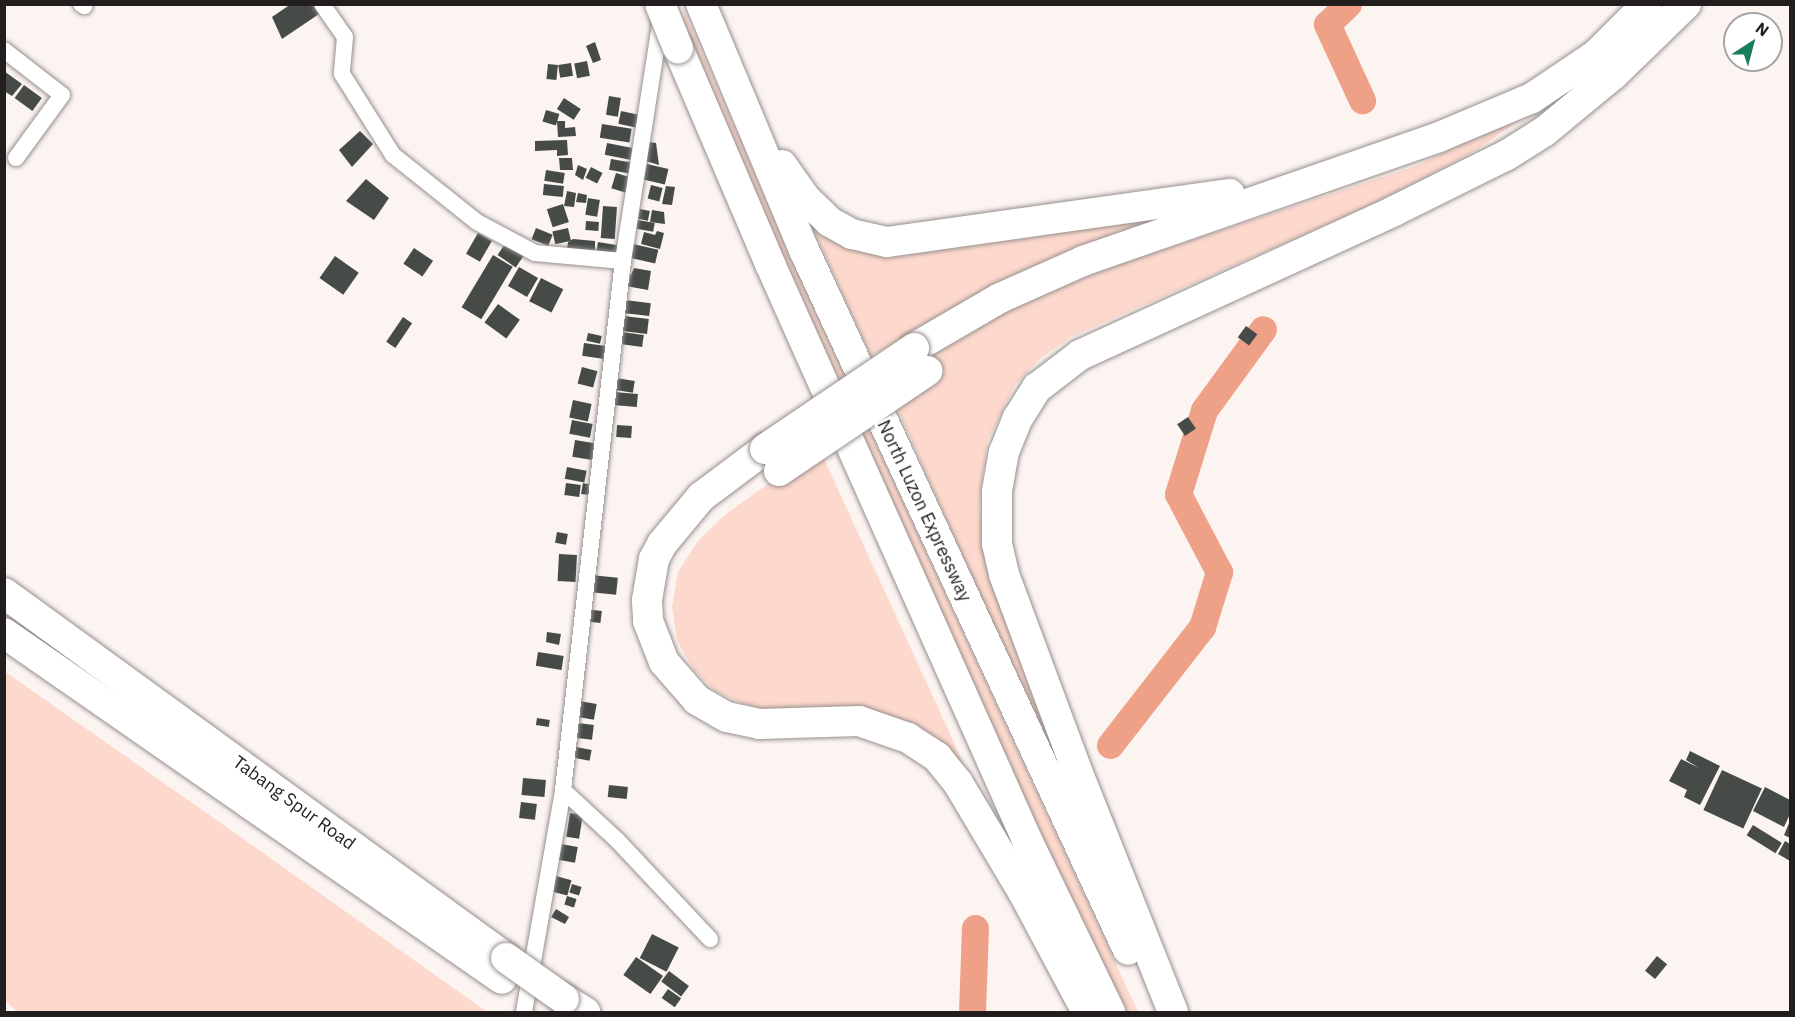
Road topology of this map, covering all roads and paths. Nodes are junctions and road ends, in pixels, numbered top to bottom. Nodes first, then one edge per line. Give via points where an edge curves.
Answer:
1 (322, 4) edge
2 (662, 4) edge
3 (1647, 4) edge
4 (1686, 4) edge
5 (705, 13) edge
6 (6, 54) edge
7 (16, 158) dead end
8 (1356, 165) junction
9 (623, 261) junction
10 (4, 593) edge
11 (4, 633) edge
12 (563, 790) junction
13 (710, 939) dead end
14 (504, 968) junction
15 (565, 1008) edge
16 (524, 1012) edge
17 (1087, 1012) edge
18 (1110, 1012) edge
19 (1158, 1012) edge
20 (1173, 1012) edge

1 - 9 street via 345,37 342,74 393,155 477,222 535,253
2 - 9 street
2 - 18 highway, bridge via 771,266 1027,840
3 - 8 highway via 1596,55 1551,88 1483,120
4 - 20 highway via 1613,75 1545,131 1507,155 1080,355 1037,388 1018,418 1004,452 997,491 998,544 1005,574 1063,735
5 - 8 highway via 794,184 820,214 862,237 902,241 1095,215 1227,195
5 - 19 highway, North Luzon Expressway via 809,261
6 - 7 street via 62,95
8 - 17 highway, bridge via 1083,261 1000,298 920,359 772,460 701,497 662,544 646,600 648,621 664,662 697,700 727,717 759,724 859,721 908,738 937,757 958,783 1011,872
9 - 12 street
10 - 14 highway, Tabang Spur Road
11 - 14 highway, Tabang Spur Road
12 - 13 street
12 - 16 street
14 - 15 highway, Tabang Spur Road

